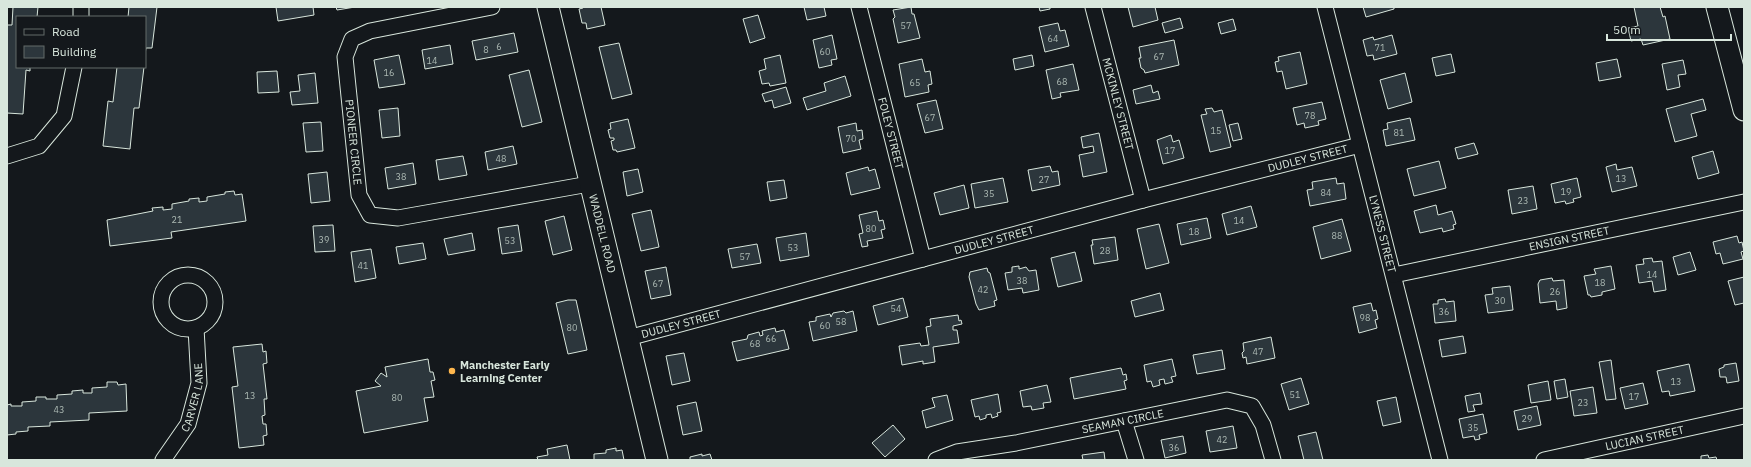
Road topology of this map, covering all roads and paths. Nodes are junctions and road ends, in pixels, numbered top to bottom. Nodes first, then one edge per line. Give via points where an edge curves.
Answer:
1 (492, 7) edge
2 (548, 7) edge
3 (859, 7) edge
4 (1094, 7) edge
5 (1325, 7) edge
6 (1717, 7) edge
7 (74, 68) edge
8 (1744, 110) edge
9 (1360, 145) junction
10 (7, 156) edge
11 (589, 184) junction
12 (1143, 200) junction
13 (1744, 202) edge
14 (923, 259) junction
15 (1394, 275) junction
16 (196, 328) dead end
17 (628, 338) junction
18 (1744, 416) edge
19 (1124, 421) junction
20 (163, 460) edge
21 (656, 460) edge
22 (936, 460) edge
23 (1136, 460) edge
24 (1273, 460) edge
25 (1440, 460) edge
26 (1544, 460) edge

1 - 11 street, PIONEER CIRCLE via 370,31 352,39 345,58 359,195 370,215 398,218
2 - 11 street, WADDELL ROAD
3 - 14 street, FOLEY STREET
4 - 12 street, MCKINLEY STREET
5 - 9 street, LYNESS STREET
6 - 8 street
7 - 10 street via 64,116 39,146
9 - 12 street, DUDLEY STREET
9 - 15 street, LYNESS STREET
11 - 17 street, WADDELL ROAD
12 - 14 street, DUDLEY STREET
13 - 15 street, ENSIGN STREET
14 - 17 street, DUDLEY STREET
15 - 25 street, LYNESS STREET
16 - 20 street, CARVER LANE via 200,383 188,424
17 - 21 street, WADDELL ROAD
18 - 26 street, LUCIAN STREET
19 - 22 street, SEAMAN CIRCLE via 957,452
19 - 23 street
19 - 24 street, SEAMAN CIRCLE via 1227,400 1252,406 1263,426

